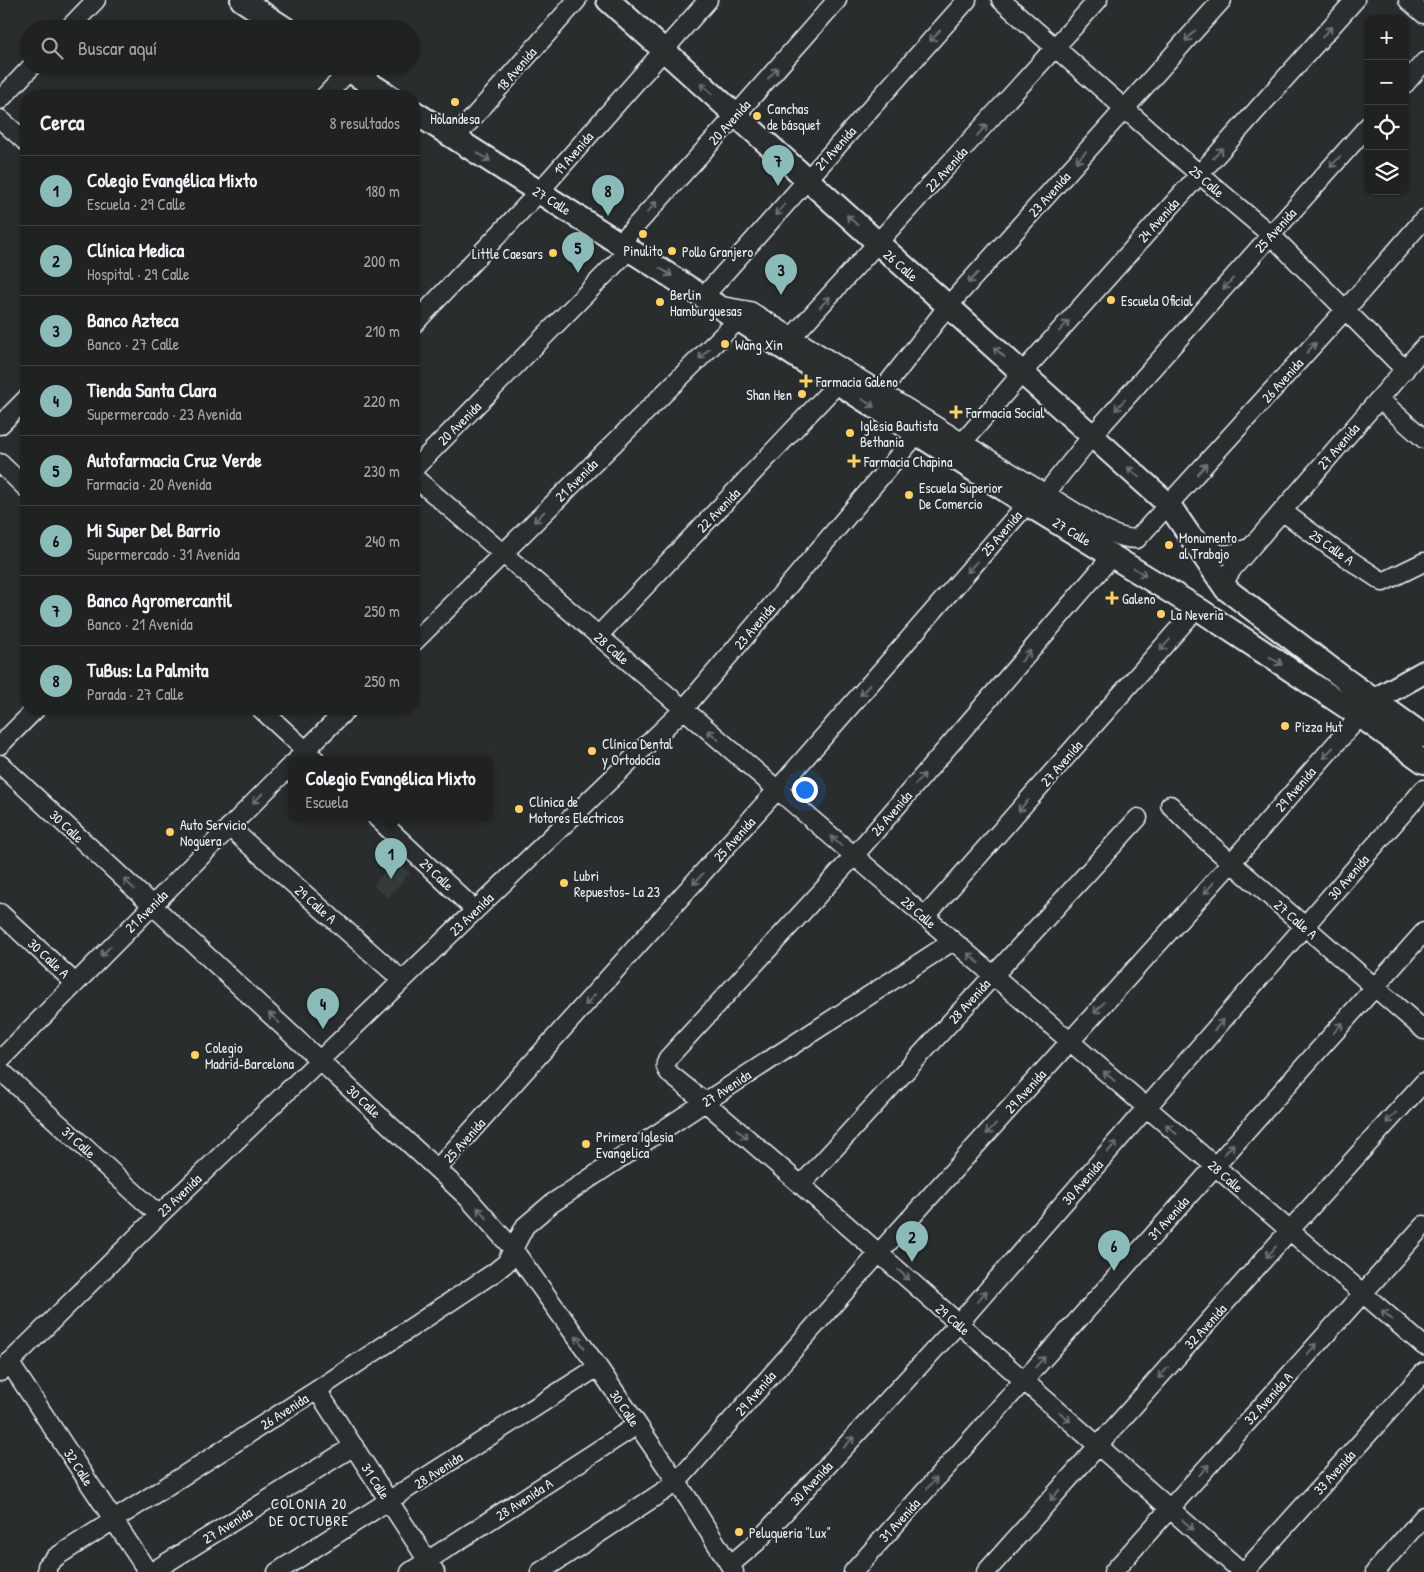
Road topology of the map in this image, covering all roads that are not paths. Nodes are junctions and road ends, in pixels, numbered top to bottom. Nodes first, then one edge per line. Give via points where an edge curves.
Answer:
1 (96, 0) edge
2 (242, 0) edge
3 (577, 0) edge
4 (608, 0) edge
5 (708, 0) edge
6 (837, 0) edge
7 (967, 0) edge
8 (1001, 0) edge
9 (1098, 0) edge
10 (1222, 0) edge
11 (1356, 0) edge
12 (1408, 0) edge
13 (1424, 14) edge
14 (77, 20) edge
15 (272, 20) edge
16 (1056, 48) junction
17 (663, 50) junction
18 (1424, 62) edge
19 (24, 75) edge
20 (341, 75) edge
21 (356, 75) edge
22 (1409, 79) edge
23 (330, 90) edge
24 (379, 90) edge
25 (0, 100) edge
26 (1125, 109) junction
27 (736, 115) junction
28 (420, 116) edge
29 (0, 120) edge
30 (1364, 130) edge
31 (20, 137) edge
32 (454, 138) junction
33 (1200, 174) junction
34 (807, 179) junction
35 (539, 192) junction
36 (1424, 219) edge
37 (1271, 235) junction
38 (878, 244) junction
39 (625, 246) junction
40 (710, 300) junction
41 (948, 306) junction
42 (1346, 310) junction
43 (420, 318) edge
44 (739, 320) junction
45 (792, 337) junction
46 (1424, 347) edge
47 (1404, 370) junction
48 (1022, 373) junction
49 (838, 383) junction
50 (881, 392) junction
51 (1379, 399) junction
52 (20, 405) edge
53 (0, 426) edge
54 (917, 434) junction
55 (1092, 436) junction
56 (1424, 439) edge
57 (963, 442) junction
58 (420, 463) edge
59 (0, 464) edge
60 (20, 482) edge
61 (420, 482) edge
62 (1036, 499) junction
63 (1170, 505) junction
64 (1282, 511) junction
65 (1190, 534) junction
66 (1137, 539) joint
67 (1254, 546) junction
68 (502, 553) junction
69 (1113, 555) junction
70 (1424, 562) edge
71 (1226, 589) junction
72 (1197, 608) junction
73 (420, 636) edge
74 (598, 636) junction
75 (1424, 672) edge
76 (1367, 708) junction
77 (683, 710) junction
78 (30, 715) edge
79 (267, 715) edge
80 (342, 715) edge
81 (1424, 736) edge
82 (0, 745) edge
83 (305, 756) edge
84 (307, 756) edge
85 (1424, 762) edge
86 (0, 764) edge
87 (288, 768) edge
88 (1424, 789) edge
89 (778, 790) junction
90 (1170, 805) dead end
91 (1138, 818) dead end
92 (381, 821) edge
93 (229, 827) junction
94 (854, 856) junction
95 (1231, 863) junction
96 (152, 905) junction
97 (475, 910) junction
98 (0, 913) edge
99 (925, 917) junction
100 (1305, 927) junction
101 (1424, 932) edge
102 (953, 941) junction
103 (992, 975) junction
104 (402, 980) junction
105 (75, 983) junction
106 (1375, 988) junction
107 (1424, 1030) edge
108 (1069, 1041) junction
109 (0, 1060) edge
110 (320, 1060) junction
111 (665, 1066) joint
112 (0, 1070) edge
113 (1424, 1082) edge
114 (706, 1102) junction
115 (1146, 1108) junction
116 (1214, 1166) junction
117 (438, 1169) junction
118 (801, 1185) junction
119 (159, 1215) junction
120 (1424, 1224) edge
121 (1289, 1231) junction
122 (513, 1249) junction
123 (879, 1253) junction
124 (1362, 1293) junction
125 (958, 1323) junction
126 (1424, 1346) edge
127 (5, 1367) edge
128 (598, 1367) junction
129 (1424, 1372) edge
130 (1023, 1380) junction
131 (317, 1390) junction
132 (638, 1425) junction
133 (354, 1446) junction
134 (1098, 1446) junction
135 (672, 1486) junction
136 (389, 1501) junction
137 (1169, 1509) junction
138 (1424, 1516) edge
139 (114, 1521) junction
140 (432, 1566) edge
141 (732, 1568) edge
142 (47, 1569) edge
143 (148, 1572) edge
144 (152, 1572) edge
145 (277, 1572) edge
146 (410, 1572) edge
147 (540, 1572) edge
148 (853, 1572) edge
149 (986, 1572) edge
150 (1113, 1572) edge
151 (1243, 1572) edge
152 (1375, 1572) edge

1 - 14 street
2 - 15 main road
3 - 32 street, 18 Avenida
4 - 17 main road, 26 Calle
5 - 17 street, 19 Avenida
27 -> 6 street, 20 Avenida
7 -> 34 street, 21 Avenida
8 - 16 street, 25 Calle
9 - 16 street, 22 Avenida
10 -> 26 street, 23 Avenida
33 -> 11 street, 24 Avenida
12 - 13 street
16 - 26 street, 25 Calle
38 -> 16 street, 22 Avenida
27 -> 17 main road, 26 Calle
17 - 35 street, 19 Avenida
18 - 22 street
19 - 25 street
20 - 23 street
21 - 24 main road
26 - 33 street, 25 Calle
26 -> 41 street, 23 Avenida
27 - 34 main road, 26 Calle
39 -> 27 street, 20 Avenida
28 - 32 main road, 27 Calle
29 - 31 street
30 -> 37 street, 25 Avenida
32 -> 35 main road, 27 Calle
33 - 37 street, 25 Calle
48 -> 33 street, 24 Avenida
38 -> 34 main road, 26 Calle
34 -> 40 street, 21 Avenida
35 - 39 main road, 27 Calle
35 - 43 street, 19 Avenida
36 - 42 street, 26 Avenida
37 - 42 street, 25 Calle
37 -> 55 street, 25 Avenida
38 - 41 main road, 26 Calle
45 -> 38 street, 22 Avenida
39 -> 40 main road, 27 Calle
39 - 58 street, 20 Avenida
40 - 44 main road, 27 Calle
40 - 45 street, 27 Calle via 750,311
48 -> 41 main road, 26 Calle
41 - 50 street, 23 Avenida
42 - 47 street, 25 Calle
63 -> 42 street, 26 Avenida
44 - 49 main road, 27 Calle
44 -> 68 street, 21 Avenida
45 - 50 street, 27 Calle
46 - 47 street, 27 Avenida
47 - 51 street, 27 Avenida
48 - 55 main road, 26 Calle
48 - 57 street, 24 Avenida
49 -> 54 main road, 27 Calle
49 - 74 street, 22 Avenida
50 - 57 street, 27 Calle
51 - 56 street
51 - 64 street, 27 Avenida
52 - 53 street
54 - 62 main road, 27 Calle
54 - 77 street, 23 Avenida
55 - 62 street, 25 Avenida
63 -> 55 main road, 26 Calle
57 - 62 street, 27 Calle
59 - 60 street
61 - 68 street, 28 Calle
62 - 66 street, 27 Calle via 1109,532
62 - 69 main road, 27 Calle
62 -> 89 street, 25 Avenida
63 - 65 main road, 26 Calle
63 - 66 street, 26 Avenida
64 - 67 street, 27 Avenida
64 - 70 street, 25 Calle A via 1383,582
65 - 67 street via 1222,555
65 - 71 main road, 27 Calle
67 - 71 street, 27 Avenida via 1226,577
68 - 73 street, 21 Avenida
68 - 74 street, 28 Calle
69 -> 72 main road, 27 Calle
94 -> 69 street, 26 Avenida
71 - 76 main road, 27 Calle
72 -> 76 main road, 27 Calle
72 -> 99 street, 27 Avenida
74 - 77 street, 28 Calle
75 - 76 main road
76 - 81 main road, 27 Calle
76 - 85 main road, 27 Calle
76 -> 95 street, 29 Avenida
89 -> 77 street, 28 Calle
77 - 97 street, 23 Avenida
78 - 82 street
79 - 83 street
80 - 84 street
96 -> 86 street, 30 Calle
87 -> 93 street, 21 Avenida
88 - 100 street, 30 Avenida
94 -> 89 street, 28 Calle
89 -> 117 street, 25 Avenida
90 - 95 street, 27 Calle A
91 - 103 street, 28 Avenida
92 - 97 street, 29 Calle
93 - 96 street, 21 Avenida
93 - 104 street, 29 Calle A
94 - 99 street, 28 Calle
94 - 111 street, 26 Avenida via 668,1058
95 - 100 street, 27 Calle A
95 -> 108 street, 29 Avenida
96 -> 105 street, 21 Avenida
110 -> 96 street, 30 Calle
97 - 104 street, 23 Avenida
98 - 105 street, 30 Calle A
99 - 102 street, 28 Calle
100 - 106 street, 27 Calle A
115 -> 100 street, 30 Avenida
101 - 106 street, 31 Avenida
103 -> 102 street, 28 Calle
102 - 114 street, 27 Avenida
103 - 108 street, 28 Calle
103 - 118 street, 28 Avenida
104 - 110 street, 23 Avenida
105 - 109 street, 21 Avenida
106 - 107 street, 27 Calle A
116 -> 106 street, 31 Avenida
115 -> 108 street, 28 Calle
108 -> 123 street, 29 Avenida
110 - 117 street, 30 Calle
110 - 119 street, 23 Avenida
111 - 114 street, 29 Calle via 671,1075
112 - 119 street, 31 Calle
113 -> 121 street, 32 Avenida
114 -> 118 street, 29 Calle
114 - 122 street, 27 Avenida via 534,1216
116 -> 115 street, 28 Calle
125 -> 115 street, 30 Avenida
116 - 121 street, 28 Calle
130 -> 116 street, 31 Avenida
122 -> 117 street, 30 Calle
118 - 123 street, 29 Calle
119 - 127 street, 23 Avenida
120 - 124 street, 32 Avenida A
121 - 124 street, 28 Calle
121 -> 134 street, 32 Avenida
128 -> 122 street, 30 Calle
122 - 131 street, 26 Avenida via 495,1272
123 -> 125 street, 29 Calle
123 - 135 street, 29 Avenida
126 -> 124 street, 28 Calle
137 -> 124 street, 32 Avenida A
125 - 130 street, 29 Calle
141 -> 125 street, 30 Avenida
127 - 139 street, 32 Calle
128 - 132 street, 30 Calle
128 - 136 street, 28 Avenida
129 - 151 street, 33 Avenida
130 -> 134 street, 29 Calle
148 -> 130 street, 31 Avenida
131 - 133 street, 31 Calle
131 - 139 street, 26 Avenida
132 - 135 street, 30 Calle
132 - 140 street, 28 Avenida A
133 - 136 street, 31 Calle
133 - 144 street, 27 Avenida
134 - 137 street, 29 Calle
134 -> 149 street, 32 Avenida
135 - 141 street, 30 Calle
135 - 147 street
136 - 140 street, 31 Calle
136 - 145 street, 28 Avenida
137 - 150 street, 32 Avenida A
137 -> 151 street, 29 Calle
138 - 152 street
139 - 142 street, 26 Avenida via 56,1557
139 - 143 street, 32 Calle
140 - 146 street, 28 Avenida A

